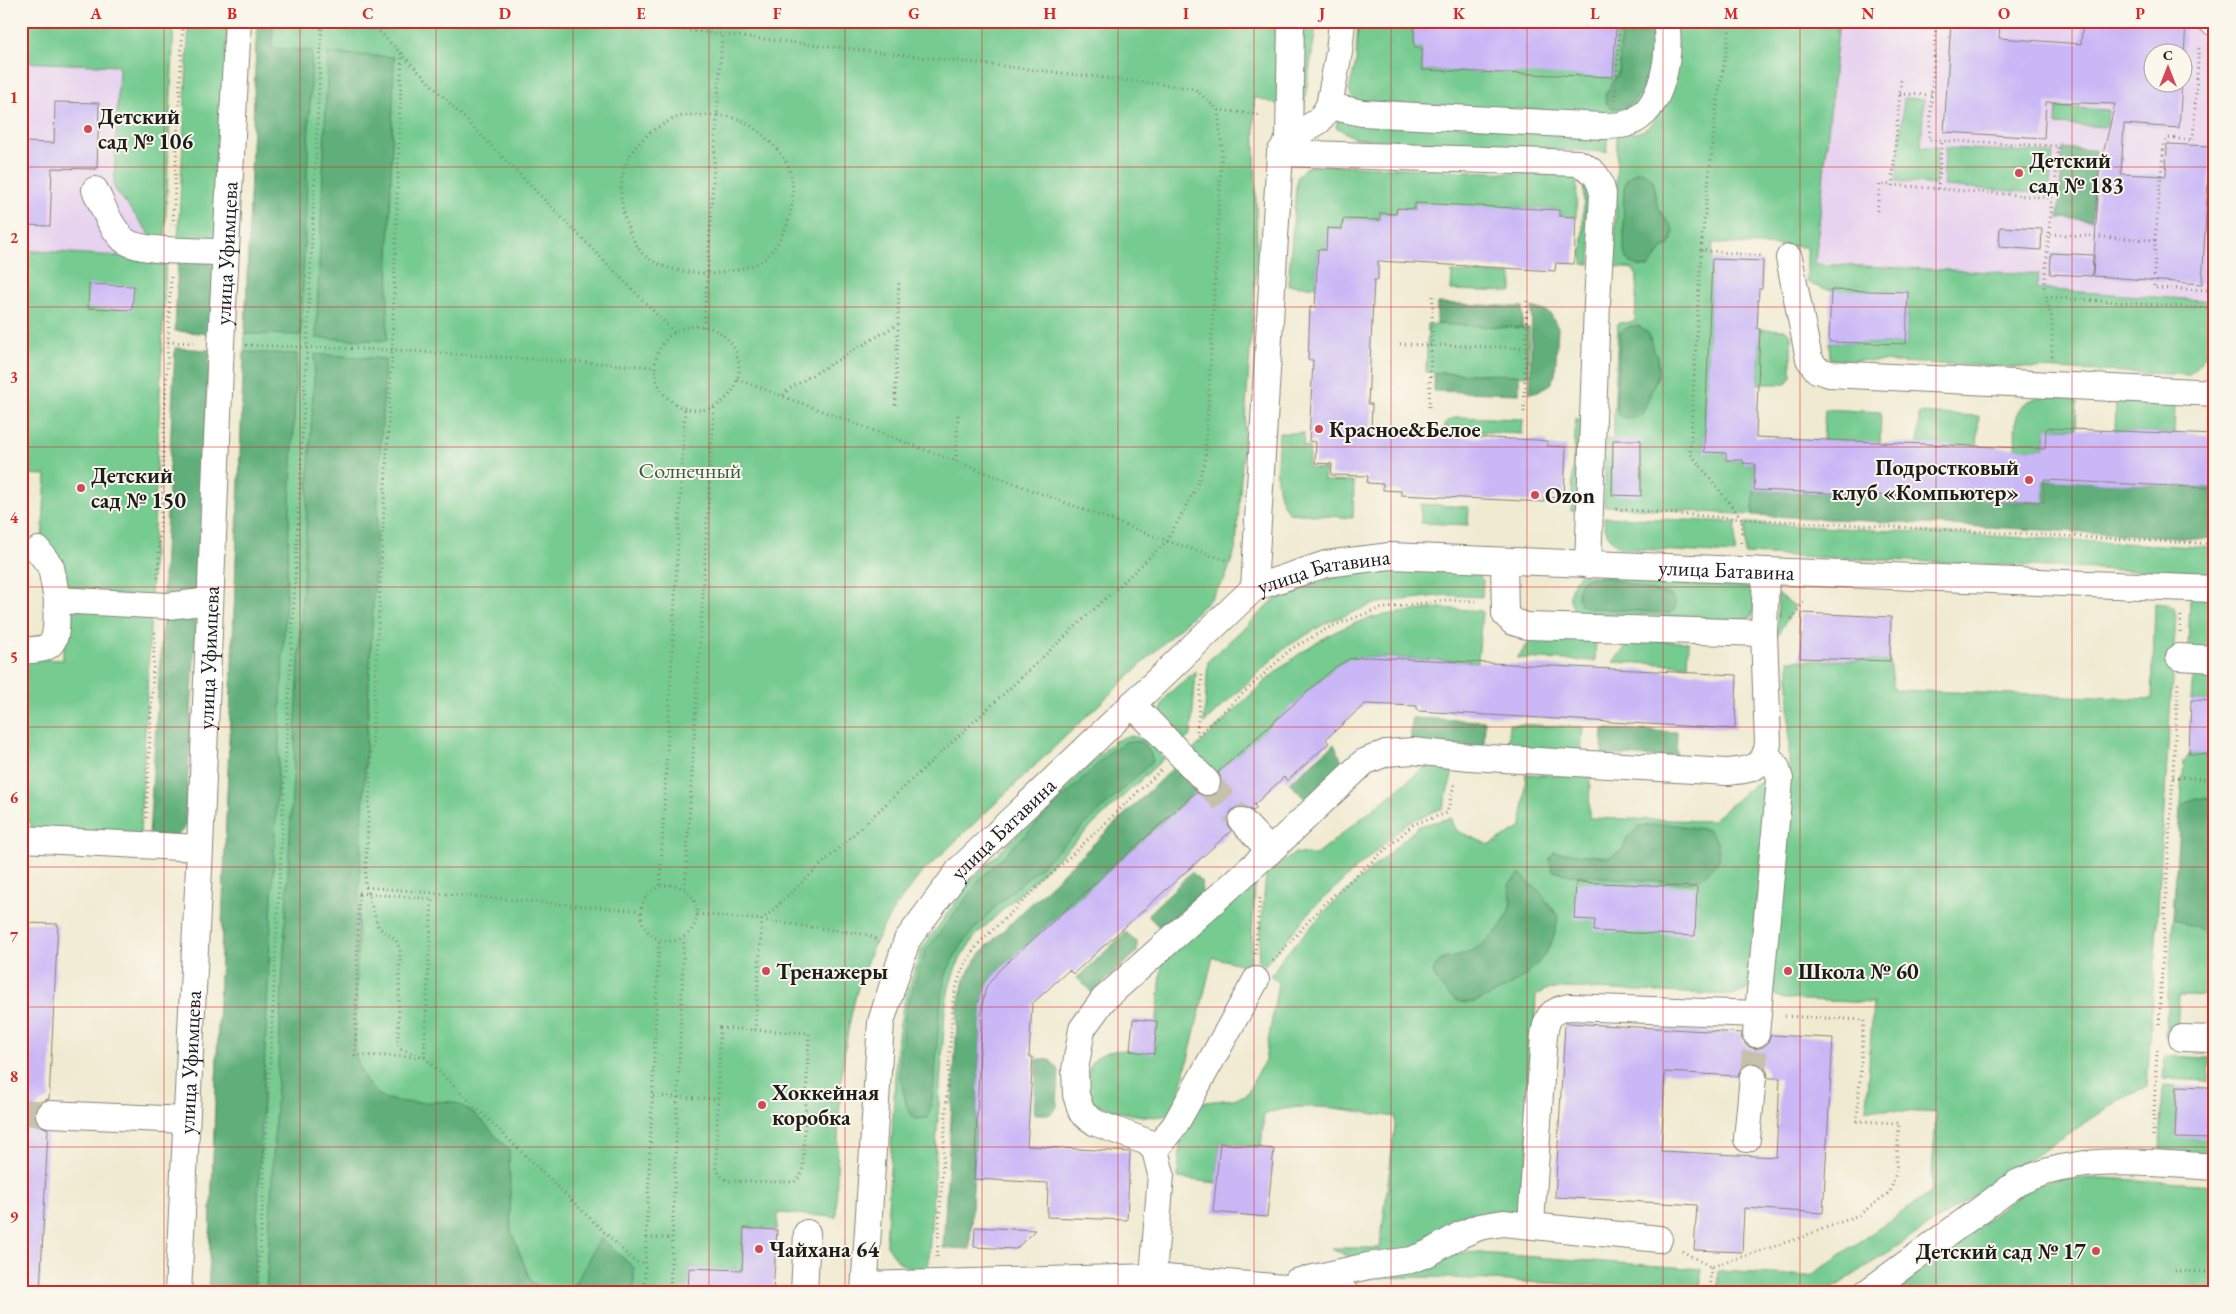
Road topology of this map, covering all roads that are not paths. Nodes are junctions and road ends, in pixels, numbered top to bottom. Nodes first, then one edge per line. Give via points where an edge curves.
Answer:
1 (238, 21) edge
2 (1291, 21) edge
3 (1342, 21) edge
4 (1666, 21) edge
5 (1329, 106) junction
6 (1286, 136) junction
7 (95, 190) dead end
8 (226, 252) junction
9 (1789, 258) road end
10 (2215, 393) edge
11 (38, 550) dead end
12 (1504, 562) junction
13 (1588, 565) junction
14 (1766, 571) junction
15 (1254, 588) junction
16 (2215, 589) edge
17 (57, 600) junction
18 (210, 600) junction
19 (1764, 633) junction
20 (21, 650) edge
21 (2179, 657) road end
22 (2215, 659) edge
23 (1132, 704) junction
24 (1767, 755) junction
25 (1208, 782) tunnel mouth
26 (1242, 821) tunnel mouth
27 (21, 839) edge
28 (200, 848) junction
29 (1267, 854) junction
30 (1256, 980) road end
31 (2166, 1038) road end
32 (2215, 1039) edge
33 (1753, 1077) tunnel mouth
34 (48, 1114) tunnel mouth
35 (186, 1120) junction
36 (1747, 1138) dead end
37 (1155, 1150) junction
38 (2215, 1167) edge
39 (1531, 1224) junction
40 (807, 1233) dead end
41 (1659, 1239) road end
42 (1153, 1277) junction
43 (1124, 1285) edge
44 (1276, 1287) junction
45 (864, 1289) edge
46 (178, 1293) edge
47 (804, 1293) edge
48 (1346, 1293) edge
49 (1866, 1293) edge

1 - 8 street, улица Уфимцева
2 - 6 street
3 - 5 street via 1340,52
4 - 5 street via 1665,62 1658,96 1646,113 1629,124 1613,126 1362,113
5 - 6 street via 1319,121
6 - 13 street via 1578,163 1599,178 1603,194
6 - 15 street
7 - 8 street via 116,230 124,240 138,247
8 - 18 street, улица Уфимцева
9 - 10 street via 1809,360 1817,370 1830,374
11 - 17 street via 51,567
12 - 13 street, улица Батавина
12 - 15 street, улица Батавина via 1390,556 1326,564
12 - 19 street via 1505,614 1513,622 1527,626
13 - 14 street, улица Батавина
14 - 16 street, улица Батавина
14 - 19 street
15 - 23 street, улица Батавина
17 - 18 street via 168,606
17 - 20 street via 53,641 48,648
18 - 28 street, улица Уфимцева
19 - 24 street
21 - 22 street
23 - 25 street
23 - 45 street, улица Батавина via 960,869 907,940 881,1022
24 - 29 street via 1750,770 1727,772 1413,751 1386,753 1364,762
24 - 39 street via 1776,766 1780,779 1757,1024 1569,1007 1556,1010 1547,1019 1544,1035
26 - 29 street
27 - 28 street
28 - 35 street, улица Уфимцева
29 - 37 street via 1103,1000 1082,1029 1075,1070 1076,1095 1082,1113 1096,1123 1147,1142
30 - 37 street via 1175,1125
31 - 32 street
33 - 36 street
34 - 35 street
35 - 46 street, улица Уфимцева
37 - 42 street via 1161,1174
38 - 49 street via 2114,1162 2082,1164 2039,1173 2017,1184
39 - 41 street
39 - 44 street via 1503,1222 1479,1227 1411,1260 1318,1275
40 - 47 street
42 - 43 street
42 - 44 street
43 - 45 street via 936,1283
44 - 48 street

